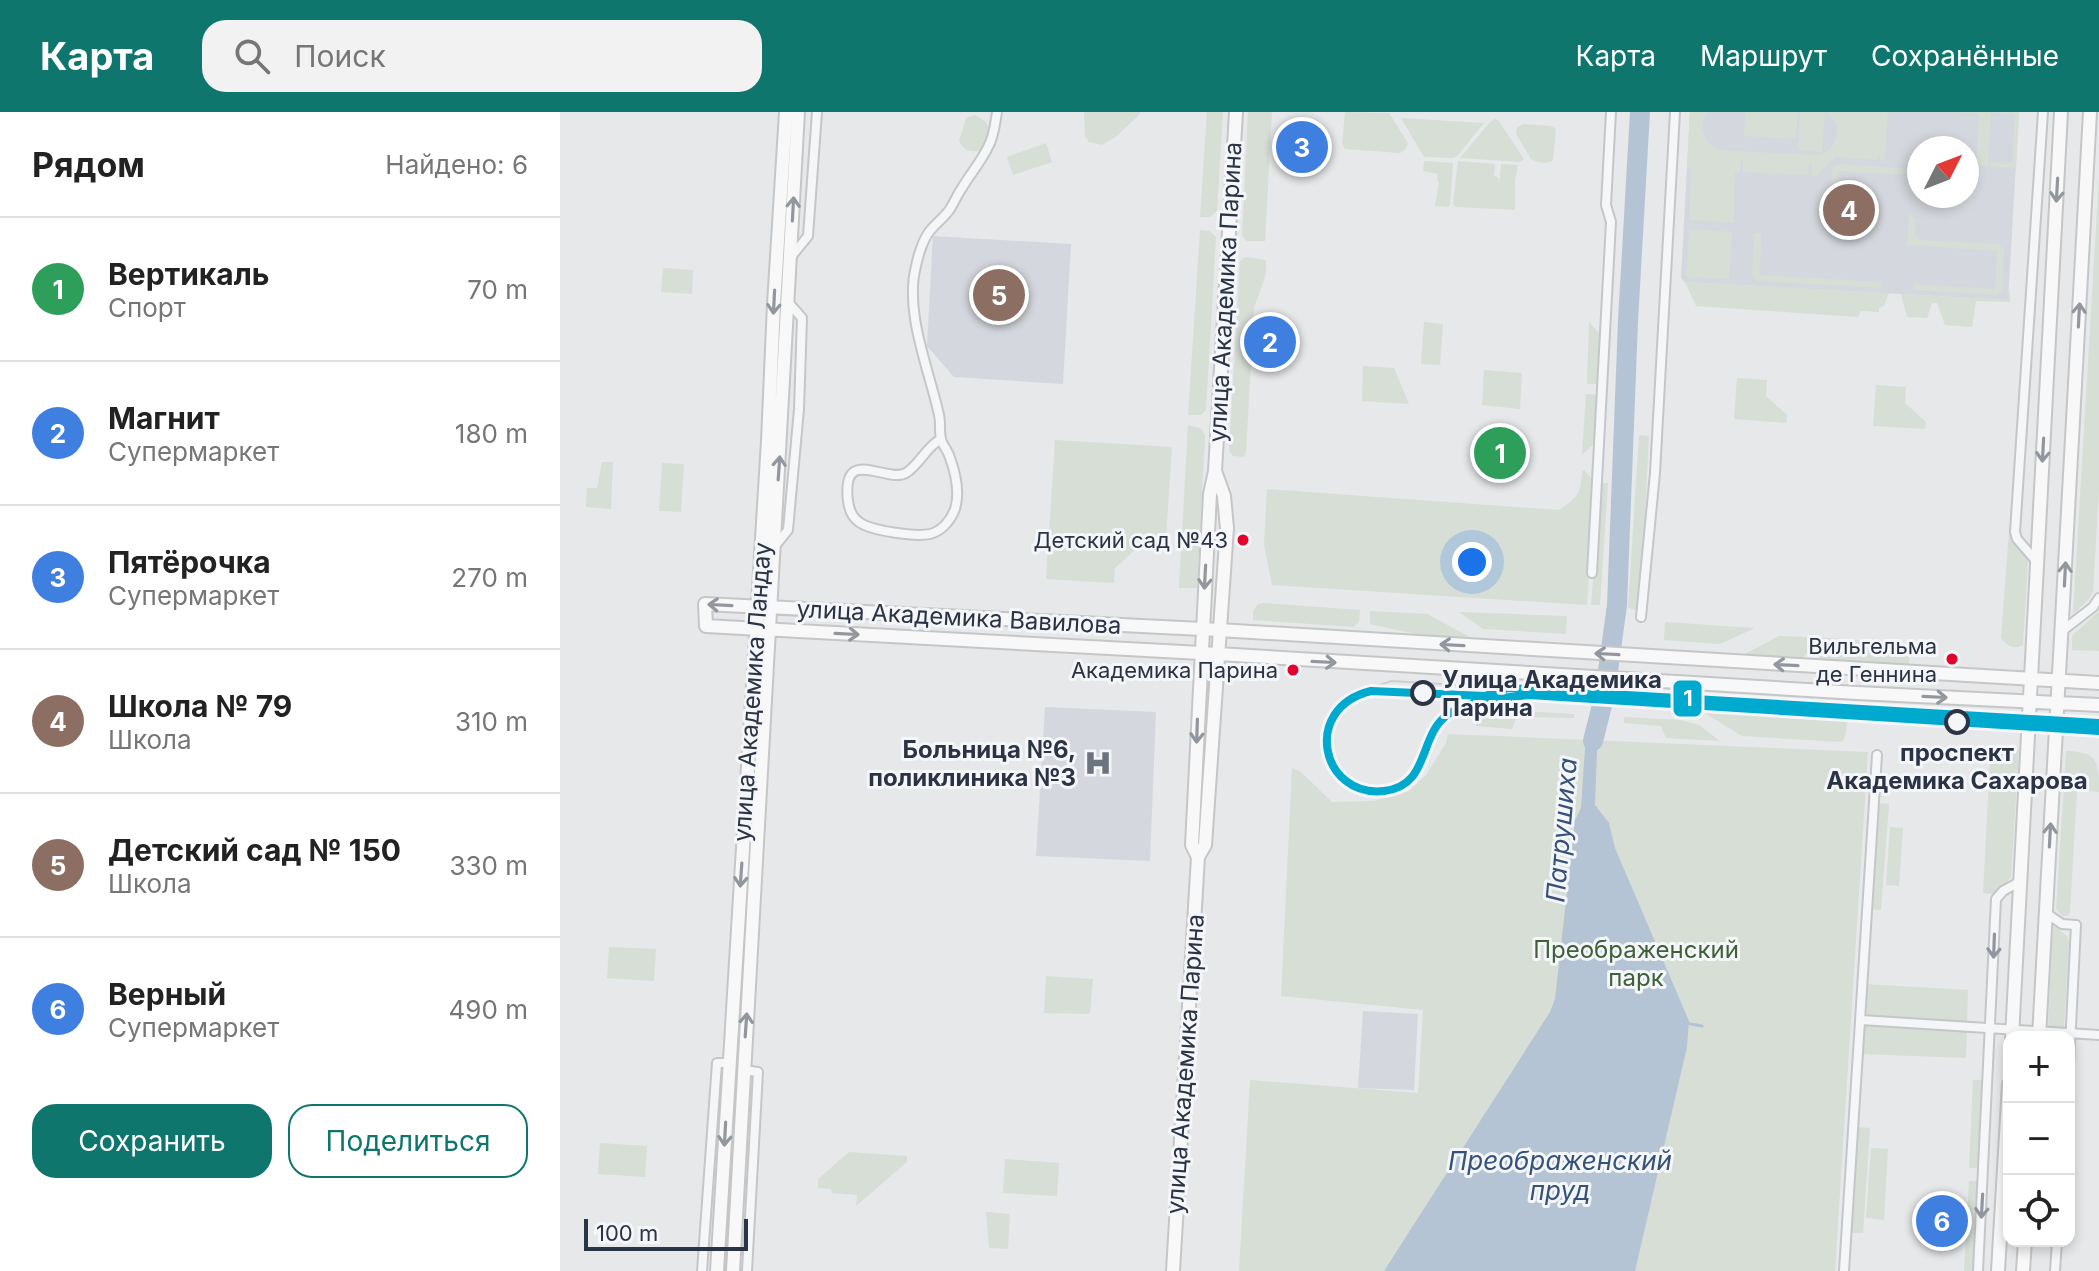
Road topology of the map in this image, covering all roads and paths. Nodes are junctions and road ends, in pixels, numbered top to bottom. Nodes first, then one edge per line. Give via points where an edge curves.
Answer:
1 (786, 112) edge
2 (798, 112) edge
3 (817, 112) edge
4 (997, 112) edge
5 (1236, 112) edge
6 (1611, 112) edge
7 (1675, 112) edge
8 (2043, 112) edge
9 (2061, 112) edge
10 (2090, 112) edge
11 (791, 258) junction
12 (941, 439) junction
13 (1215, 471) junction
14 (2037, 562) junction
15 (1592, 573) dead end
16 (2099, 598) edge
17 (764, 607) junction
18 (1641, 617) dead end
19 (1202, 629) junction
20 (763, 630) junction
21 (1220, 631) junction
22 (2062, 631) junction
23 (1201, 653) junction
24 (1218, 655) junction
25 (2032, 678) junction
26 (2059, 680) junction
27 (2099, 683) edge
28 (2030, 701) junction
29 (2058, 702) junction
30 (2099, 705) edge
31 (1877, 755) dead end
32 (1198, 857) junction
33 (2021, 881) junction
34 (2045, 913) junction
35 (1861, 1020) junction
36 (1990, 1029) junction
37 (2012, 1031) edge
38 (2039, 1031) edge
39 (2071, 1031) edge
40 (2003, 1032) edge
41 (2075, 1034) edge
42 (2099, 1035) edge
43 (723, 1063) junction
44 (744, 1070) junction
45 (2008, 1103) edge
46 (2025, 1247) edge
47 (2057, 1247) edge
48 (702, 1271) edge
49 (717, 1271) edge
50 (733, 1271) edge
51 (747, 1271) edge
52 (1173, 1271) edge
53 (1844, 1271) edge
54 (1978, 1271) edge
55 (1998, 1271) edge
56 (2023, 1271) edge
57 (2055, 1271) edge

1 -> 17 street, улица Академика Ландау
11 -> 2 street, улица Академика Ландау
3 - 11 street via 808,236
4 - 12 street via 988,147 951,208 928,233 916,266 915,319
5 - 13 street, улица Академика Парина
6 - 15 street via 1606,205 1611,222
7 - 18 street via 1655,473
8 - 14 street via 2015,532
9 -> 14 street
22 -> 10 street
17 -> 11 street, улица Академика Ландау via 774,546
12 - 12 street via 957,492 944,527 911,534 857,522 848,495 855,472 903,475
13 -> 19 street, улица Академика Парина
13 - 21 street, улица Академика Парина via 1227,528
14 - 25 street
16 - 22 street
17 - 19 street, улица Академика Вавилова
17 - 20 street, улица Академика Ландау
17 -> 20 street, улица Академика Вавилова via 705,604 706,626
19 - 21 street, улица Академика Вавилова
19 - 23 street, улица Академика Парина
20 -> 23 street, улица Академика Вавилова
20 -> 43 street, улица Академика Ландау
44 -> 20 street, улица Академика Ландау
21 - 24 street, улица Академика Парина
25 -> 21 street, улица Академика Вавилова
22 - 26 street
23 - 24 street, улица Академика Вавилова
23 -> 32 street, улица Академика Парина via 1192,845
24 -> 28 street, улица Академика Вавилова
24 - 32 street, улица Академика Парина via 1205,845
25 - 26 street, улица Академика Вавилова
25 - 28 street
26 - 27 street, улица Академика Вавилова
26 - 29 street
28 - 29 street, улица Академика Вавилова
28 - 33 street
29 - 30 street, улица Академика Вавилова
34 -> 29 street
31 - 35 street
32 - 52 street, улица Академика Парина
33 -> 36 street via 1996,899
33 - 37 street
34 - 38 street
34 - 39 street via 2062,924 2076,925
35 - 36 street
35 - 53 street
36 - 40 street
36 -> 54 street
41 - 42 street
43 - 48 street
43 -> 49 street, улица Академика Ландау
44 - 50 street, улица Академика Ландау
44 - 51 street via 758,1072
45 - 55 street
46 - 56 street
47 - 57 street

